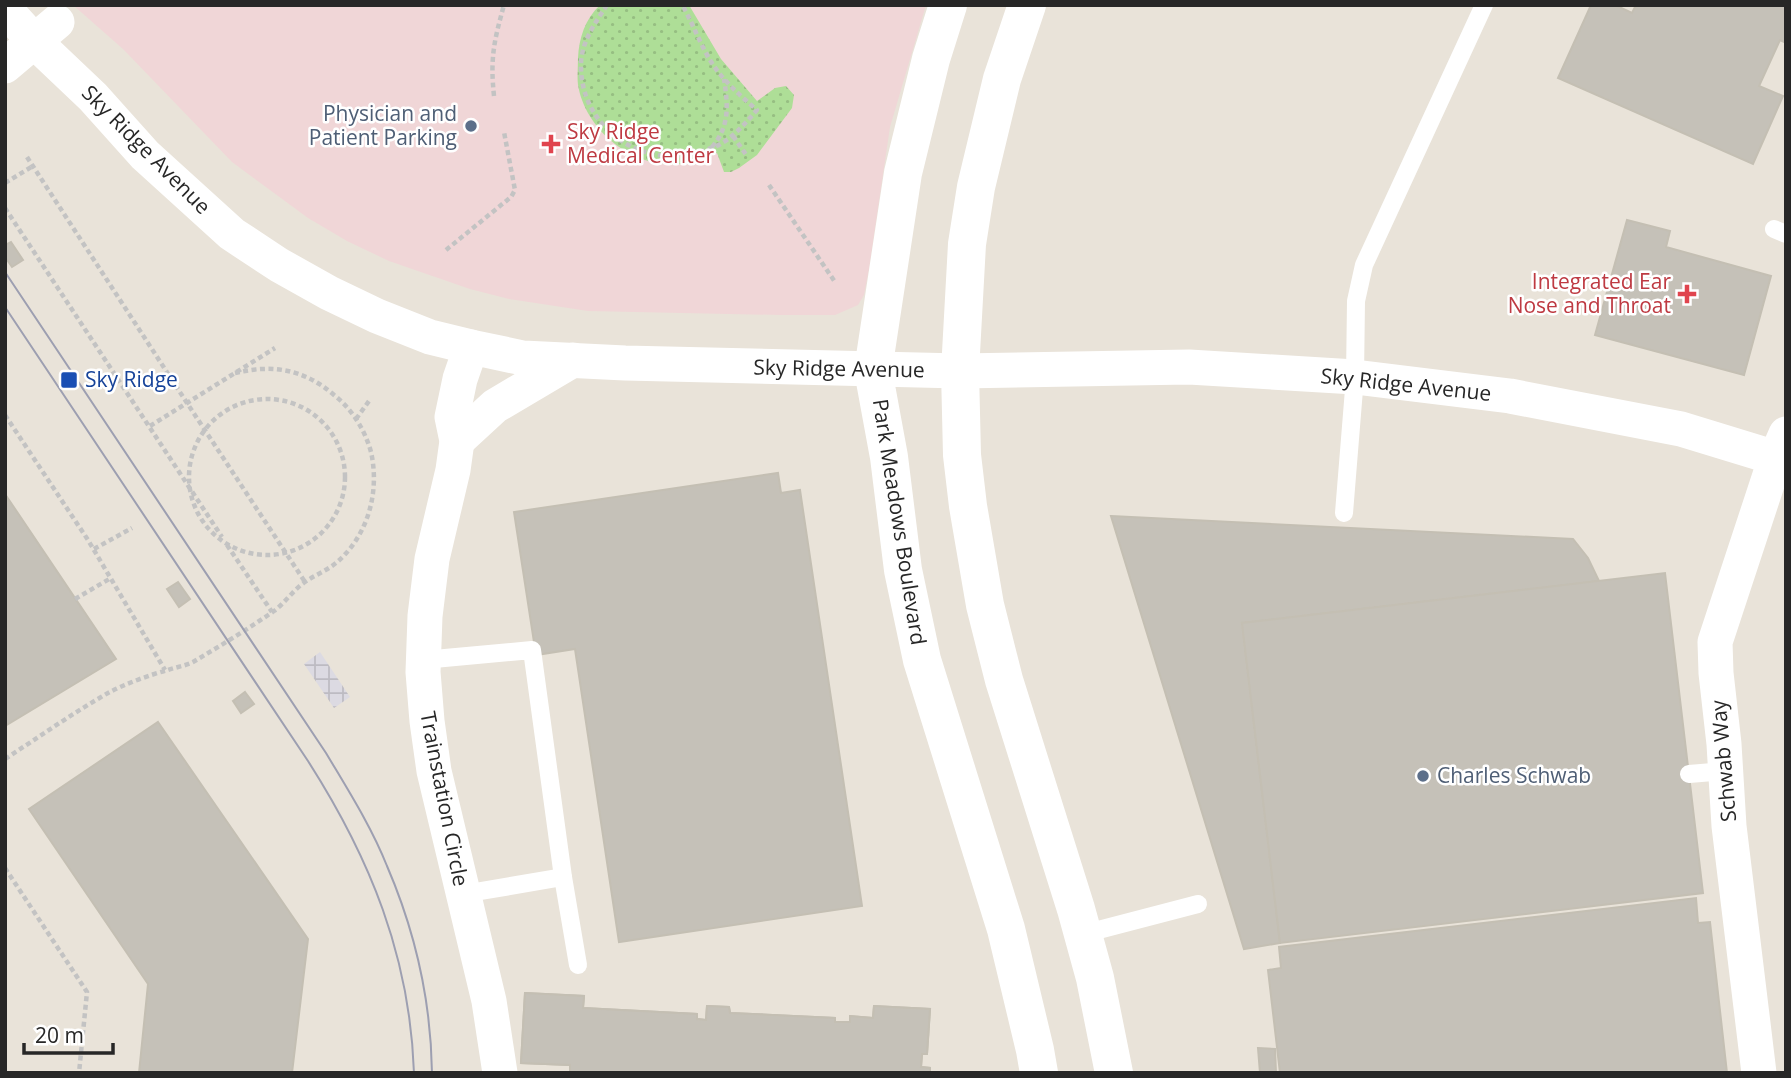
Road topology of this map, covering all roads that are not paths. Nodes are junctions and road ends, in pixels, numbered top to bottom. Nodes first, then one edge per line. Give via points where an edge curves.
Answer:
1 (948, 5) edge
2 (1027, 5) edge
3 (1484, 5) edge
4 (5, 9) edge
5 (45, 31) junction
6 (5, 66) edge
7 (471, 347) junction
8 (573, 360) junction
9 (873, 370) junction
10 (960, 371) junction
11 (1356, 377) junction
12 (457, 441) junction
13 (1782, 451) edge
14 (1344, 513) dead end
15 (423, 660) junction
16 (1725, 771) junction
17 (1689, 774) dead end
18 (563, 877) junction
19 (463, 894) junction
20 (1198, 904) dead end
21 (1083, 934) junction
22 (578, 965) dead end
23 (499, 1073) edge
24 (1039, 1073) edge
25 (1114, 1073) edge
26 (1759, 1073) edge

1 - 9 main road, Park Meadows Boulevard via 903,173
2 - 10 main road via 1002,79 976,187 967,244
3 - 11 lane via 1364,265 1356,301
4 - 5 street, Sky Ridge Avenue
5 - 6 street
5 - 7 street, Sky Ridge Avenue via 93,97 145,155 232,234 279,265 377,316
7 - 8 street, Sky Ridge Avenue via 523,358
7 - 12 street, Trainstation Circle via 452,417
8 - 9 street, Sky Ridge Avenue
8 - 12 street via 495,405
9 - 10 street, Sky Ridge Avenue
9 - 24 main road, Park Meadows Boulevard via 903,570 922,660 1006,929
10 - 11 street, Sky Ridge Avenue via 1189,368
10 - 21 main road via 962,455 985,606
11 - 13 street, Sky Ridge Avenue via 1510,396
11 - 14 lane
12 - 15 street, Trainstation Circle via 432,559
13 - 16 street, Schwab Way via 1715,642
15 - 18 lane via 532,650
15 - 19 street, Trainstation Circle via 434,771
16 - 17 lane
16 - 26 street, Schwab Way
18 - 19 lane
18 - 22 lane
19 - 23 street, Trainstation Circle via 491,1014
20 - 21 lane
21 - 25 main road

